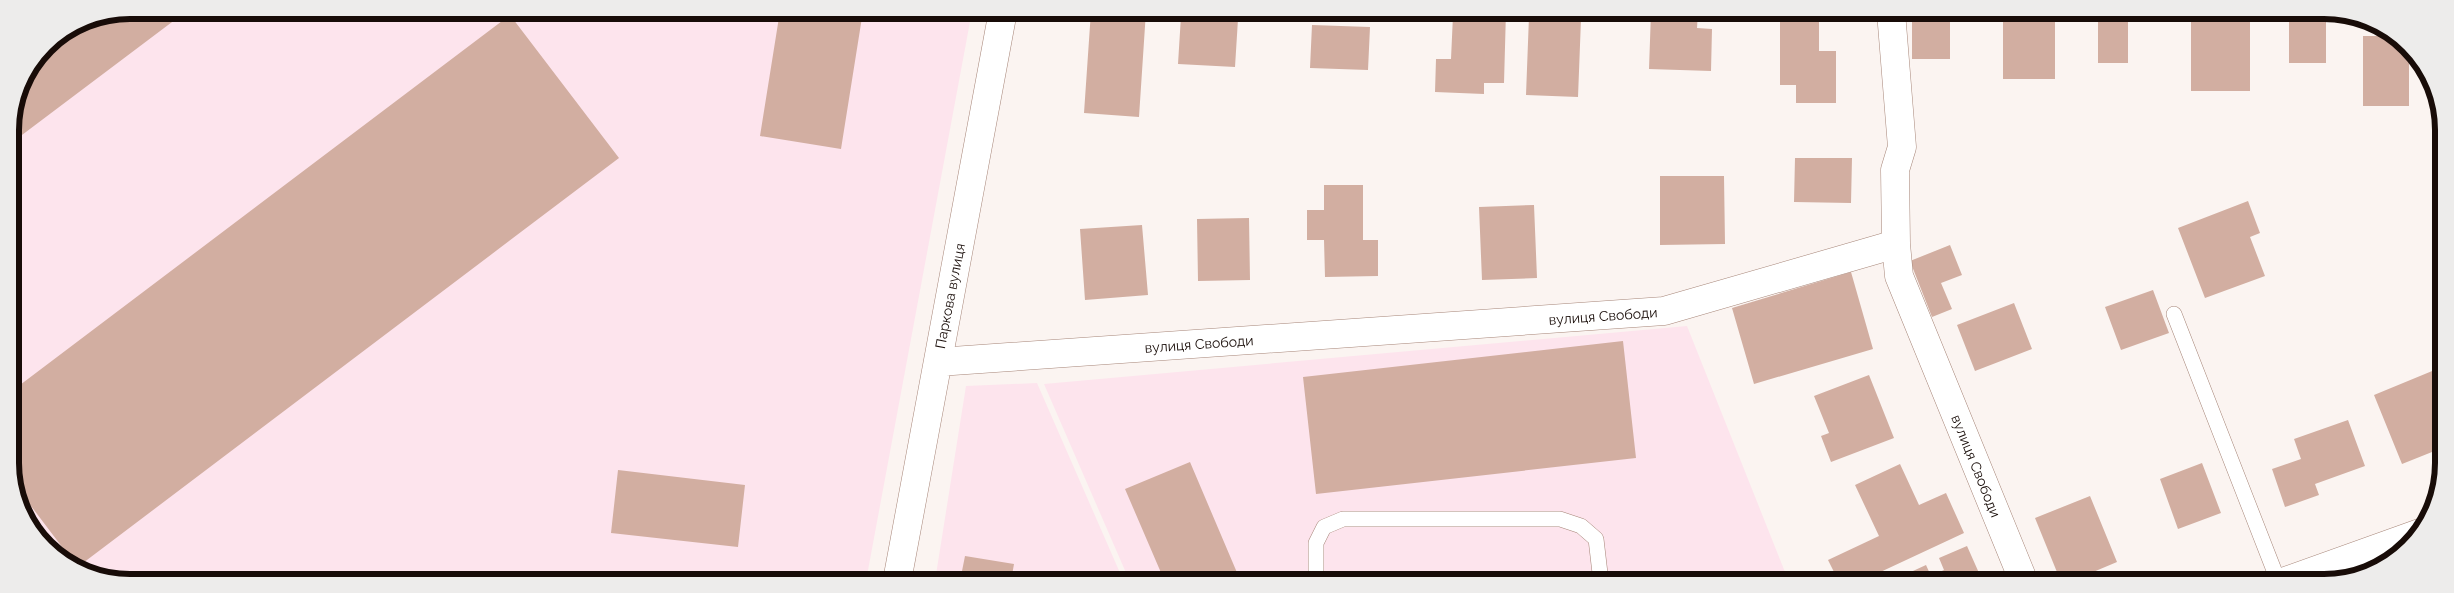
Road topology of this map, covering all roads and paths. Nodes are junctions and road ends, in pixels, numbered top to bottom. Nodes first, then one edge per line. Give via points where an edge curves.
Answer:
1 (1002, 19) edge
2 (1892, 19) edge
3 (1896, 244) junction
4 (2174, 314) dead end
5 (938, 362) junction
6 (2406, 538) edge
7 (898, 574) edge
8 (1316, 574) edge
9 (1600, 574) edge
10 (2021, 574) edge
11 (2276, 574) edge
12 (2305, 574) edge

1 - 5 street, Паркова вулиця
2 - 3 street via 1902,147 1895,170
3 - 5 street, вулиця Свободи via 1664,311
3 - 10 street, вулиця Свободи via 1899,276
4 - 11 lane
5 - 7 street, Паркова вулиця
6 - 12 street
8 - 9 lane via 1316,543 1324,528 1343,520 1560,520 1581,526 1596,539

